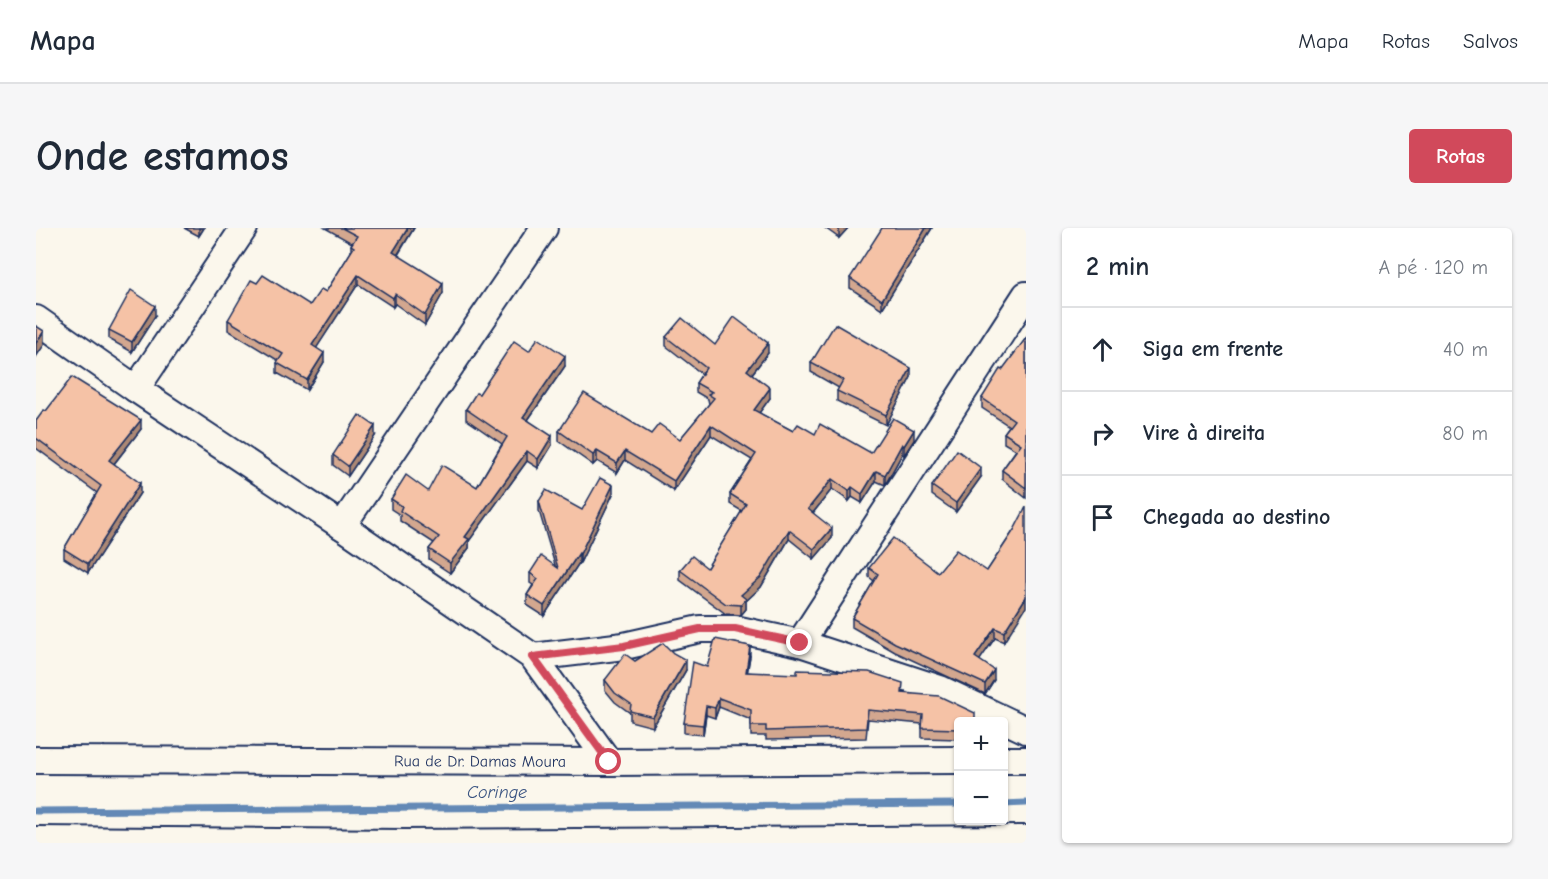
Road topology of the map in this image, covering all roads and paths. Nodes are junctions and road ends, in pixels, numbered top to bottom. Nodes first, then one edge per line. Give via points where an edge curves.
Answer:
1 (244, 228) edge
2 (544, 228) edge
3 (1026, 295) edge
4 (36, 319) edge
5 (136, 389) junction
6 (342, 526) junction
7 (800, 643) junction
8 (533, 657) junction
9 (1026, 730) edge
10 (36, 760) edge
11 (954, 760) edge
12 (1008, 760) edge
13 (1026, 760) edge
14 (609, 762) junction
15 (1026, 838) edge
16 (36, 840) edge
17 (405, 843) edge

1 - 5 street
2 - 6 street
3 - 7 street
4 - 5 street
5 - 6 street
6 - 8 street
7 - 8 street via 735,629 700,629 624,646
7 - 9 street via 940,689
8 - 14 street
10 - 14 street, Rua de Dr. Damas Moura
11 - 14 street, Rua de Dr. Damas Moura
12 - 13 street
15 - 17 street
16 - 17 street

